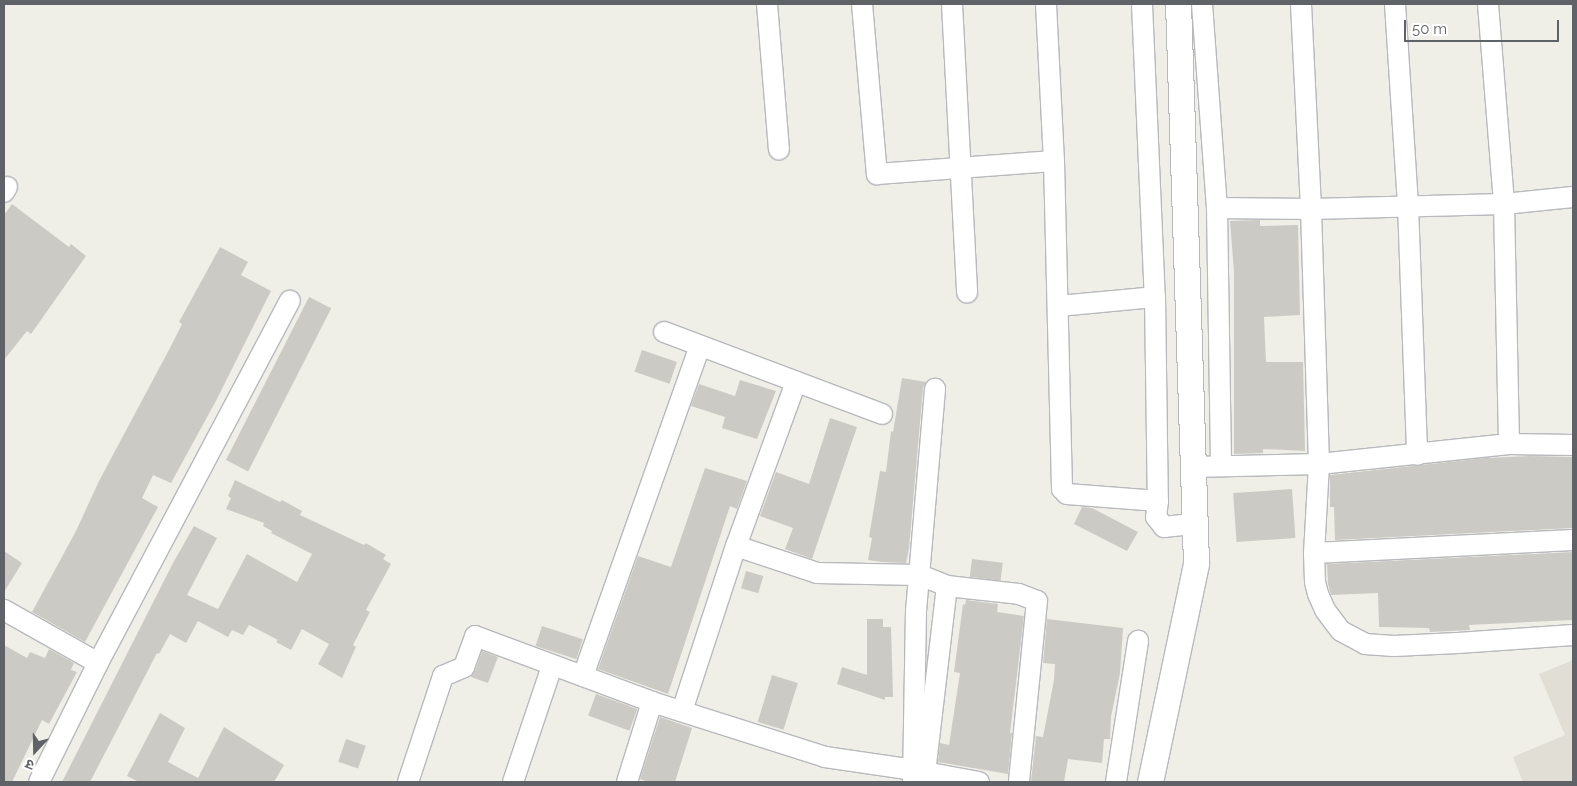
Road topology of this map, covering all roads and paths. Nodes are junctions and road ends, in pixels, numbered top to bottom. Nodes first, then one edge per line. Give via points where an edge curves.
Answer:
1 (767, 4) edge
2 (862, 4) edge
3 (952, 4) edge
4 (1046, 4) edge
5 (1142, 4) edge
6 (1178, 4) edge
7 (1202, 4) edge
8 (1302, 4) edge
9 (1395, 4) edge
10 (1488, 4) edge
11 (778, 150) dead end
12 (1054, 161) junction
13 (961, 167) junction
14 (1573, 196) edge
15 (1504, 204) junction
16 (1408, 205) junction
17 (1217, 208) junction
18 (1311, 209) junction
19 (967, 293) dead end
20 (1155, 297) junction
21 (290, 301) dead end
22 (1058, 306) junction
23 (664, 332) dead end
24 (700, 346) junction
25 (796, 382) junction
26 (935, 389) dead end
27 (882, 414) dead end
28 (1509, 444) junction
29 (1573, 445) edge
30 (1417, 455) junction
31 (1319, 464) junction
32 (1221, 465) junction
33 (1194, 467) junction
34 (1158, 501) junction
35 (1194, 524) junction
36 (1573, 540) edge
37 (736, 546) junction
38 (1314, 553) junction
39 (920, 576) junction
40 (947, 586) junction
41 (4, 610) edge
42 (1573, 635) edge
43 (1138, 642) dead end
44 (98, 663) junction
45 (552, 666) junction
46 (583, 676) junction
47 (652, 702) junction
48 (682, 711) junction
49 (918, 775) edge
50 (39, 782) edge
51 (408, 782) edge
52 (513, 782) edge
53 (626, 782) edge
54 (979, 782) edge
55 (1019, 782) edge
56 (1116, 782) edge
57 (1150, 782) edge

1 - 11 street
2 - 13 street via 877,174
3 - 13 street
4 - 12 street
5 - 20 street
6 - 33 street
7 - 17 street
8 - 18 street
9 - 16 street
10 - 15 street
12 - 13 street
12 - 22 street
13 - 19 street
14 - 15 street
15 - 16 street
15 - 28 street
16 - 18 street
16 - 30 street
17 - 18 street
17 - 32 street
18 - 31 street
20 - 22 street
20 - 34 street
21 - 44 street
22 - 34 street via 1062,489 1066,494
23 - 24 street
24 - 25 street
24 - 46 street
25 - 27 street
25 - 37 street
26 - 39 street
28 - 29 street
28 - 30 street
30 - 31 street
31 - 32 street
31 - 38 street
32 - 33 street
33 - 35 street
34 - 35 street via 1156,517 1164,527
35 - 57 street via 1196,563
36 - 38 street
37 - 39 street via 817,573
37 - 48 street
38 - 42 street via 1315,582 1325,610 1341,631 1365,644 1449,644
39 - 40 street
39 - 49 street via 916,611
40 - 49 street
40 - 55 street via 1019,594 1037,601
41 - 44 street
43 - 56 street
44 - 50 street
45 - 46 street
45 - 51 street via 475,636 464,667 443,676
45 - 52 street
46 - 47 street
47 - 48 street
47 - 53 street
48 - 49 street via 825,756
49 - 54 street

